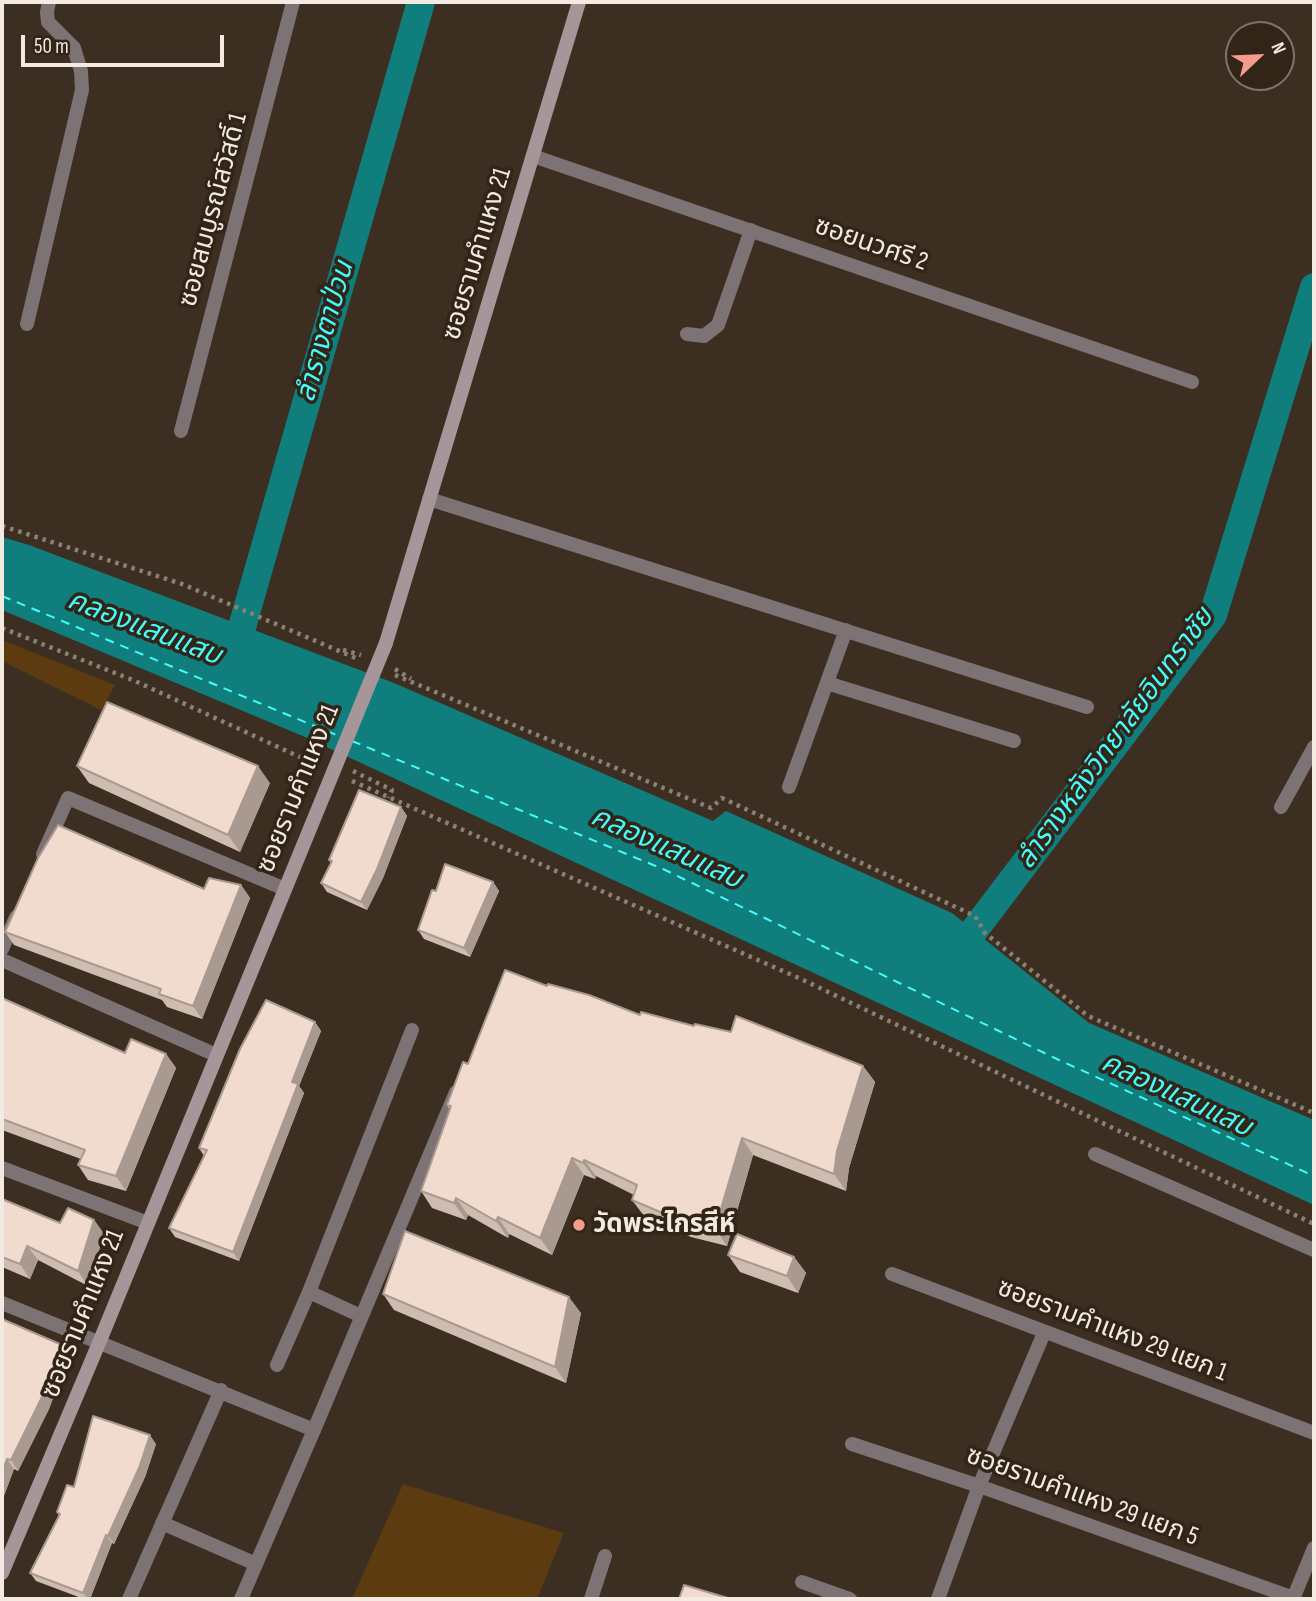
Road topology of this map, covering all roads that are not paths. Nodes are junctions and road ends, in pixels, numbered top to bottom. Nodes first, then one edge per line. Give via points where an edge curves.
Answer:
1 (49, 2) edge
2 (293, 2) edge
3 (579, 2) edge
4 (533, 156) junction
5 (751, 230) junction
6 (27, 324) dead end
7 (687, 334) dead end
8 (1192, 382) dead end
9 (181, 431) dead end
10 (429, 499) junction
11 (846, 630) junction
12 (827, 682) junction
13 (1087, 707) dead end
14 (1014, 741) dead end
15 (1314, 747) edge
16 (789, 786) dead end
17 (1281, 807) dead end
18 (35, 874) edge
19 (285, 889) junction
20 (24, 899) edge
21 (2, 949) edge
22 (2, 960) edge
23 (412, 1030) dead end
24 (216, 1055) junction
25 (464, 1074) edge
26 (1095, 1154) dead end
27 (2, 1168) edge
28 (148, 1223) junction
29 (1314, 1250) edge
30 (892, 1274) dead end
31 (309, 1292) junction
32 (2, 1303) edge
33 (361, 1316) junction
34 (1044, 1333) junction
35 (99, 1343) junction
36 (276, 1365) dead end
37 (221, 1390) junction
38 (314, 1430) junction
39 (1314, 1433) edge
40 (852, 1444) dead end
41 (979, 1486) junction
42 (162, 1523) junction
43 (1314, 1548) edge
44 (606, 1556) dead end
45 (256, 1564) junction
46 (2, 1573) edge
47 (802, 1582) dead end
48 (129, 1599) edge
49 (241, 1599) edge
50 (591, 1599) edge
51 (849, 1599) edge
52 (937, 1599) edge
53 (1293, 1599) edge

1 - 6 street via 48,22 74,48 82,90
2 - 9 street, ซอยสมบูรณ์สวัสดิ์ 1
3 - 4 street, ซอยรามคำแหง 21
4 - 5 street, ซอยนวศรี 2
4 - 10 street, ซอยรามคำแหง 21
5 - 7 street via 718,325 704,336
5 - 8 street, ซอยนวศรี 2
10 - 11 street
10 - 19 street, ซอยรามคำแหง 21, bridge via 386,643 330,765 325,792
11 - 12 street
11 - 13 street
12 - 14 street
12 - 16 street
15 - 17 street
18 - 19 street via 68,798
19 - 24 street, ซอยรามคำแหง 21
20 - 21 street
22 - 24 street
23 - 31 street
24 - 28 street, ซอยรามคำแหง 21
25 - 33 street
26 - 29 street
27 - 28 street
28 - 35 street, ซอยรามคำแหง 21
30 - 34 street, ซอยรามคำแหง 29 แยก 1
31 - 33 street
31 - 36 street
32 - 35 street
33 - 38 street
34 - 39 street, ซอยรามคำแหง 29 แยก 1
34 - 41 street
35 - 37 street
35 - 46 street, ซอยรามคำแหง 21
37 - 38 street
37 - 42 street
38 - 45 street
40 - 41 street, ซอยรามคำแหง 29 แยก 5
41 - 52 street
41 - 53 street, ซอยรามคำแหง 29 แยก 5
42 - 45 street
42 - 48 street
43 - 53 street
44 - 50 street
45 - 49 street
47 - 51 street

